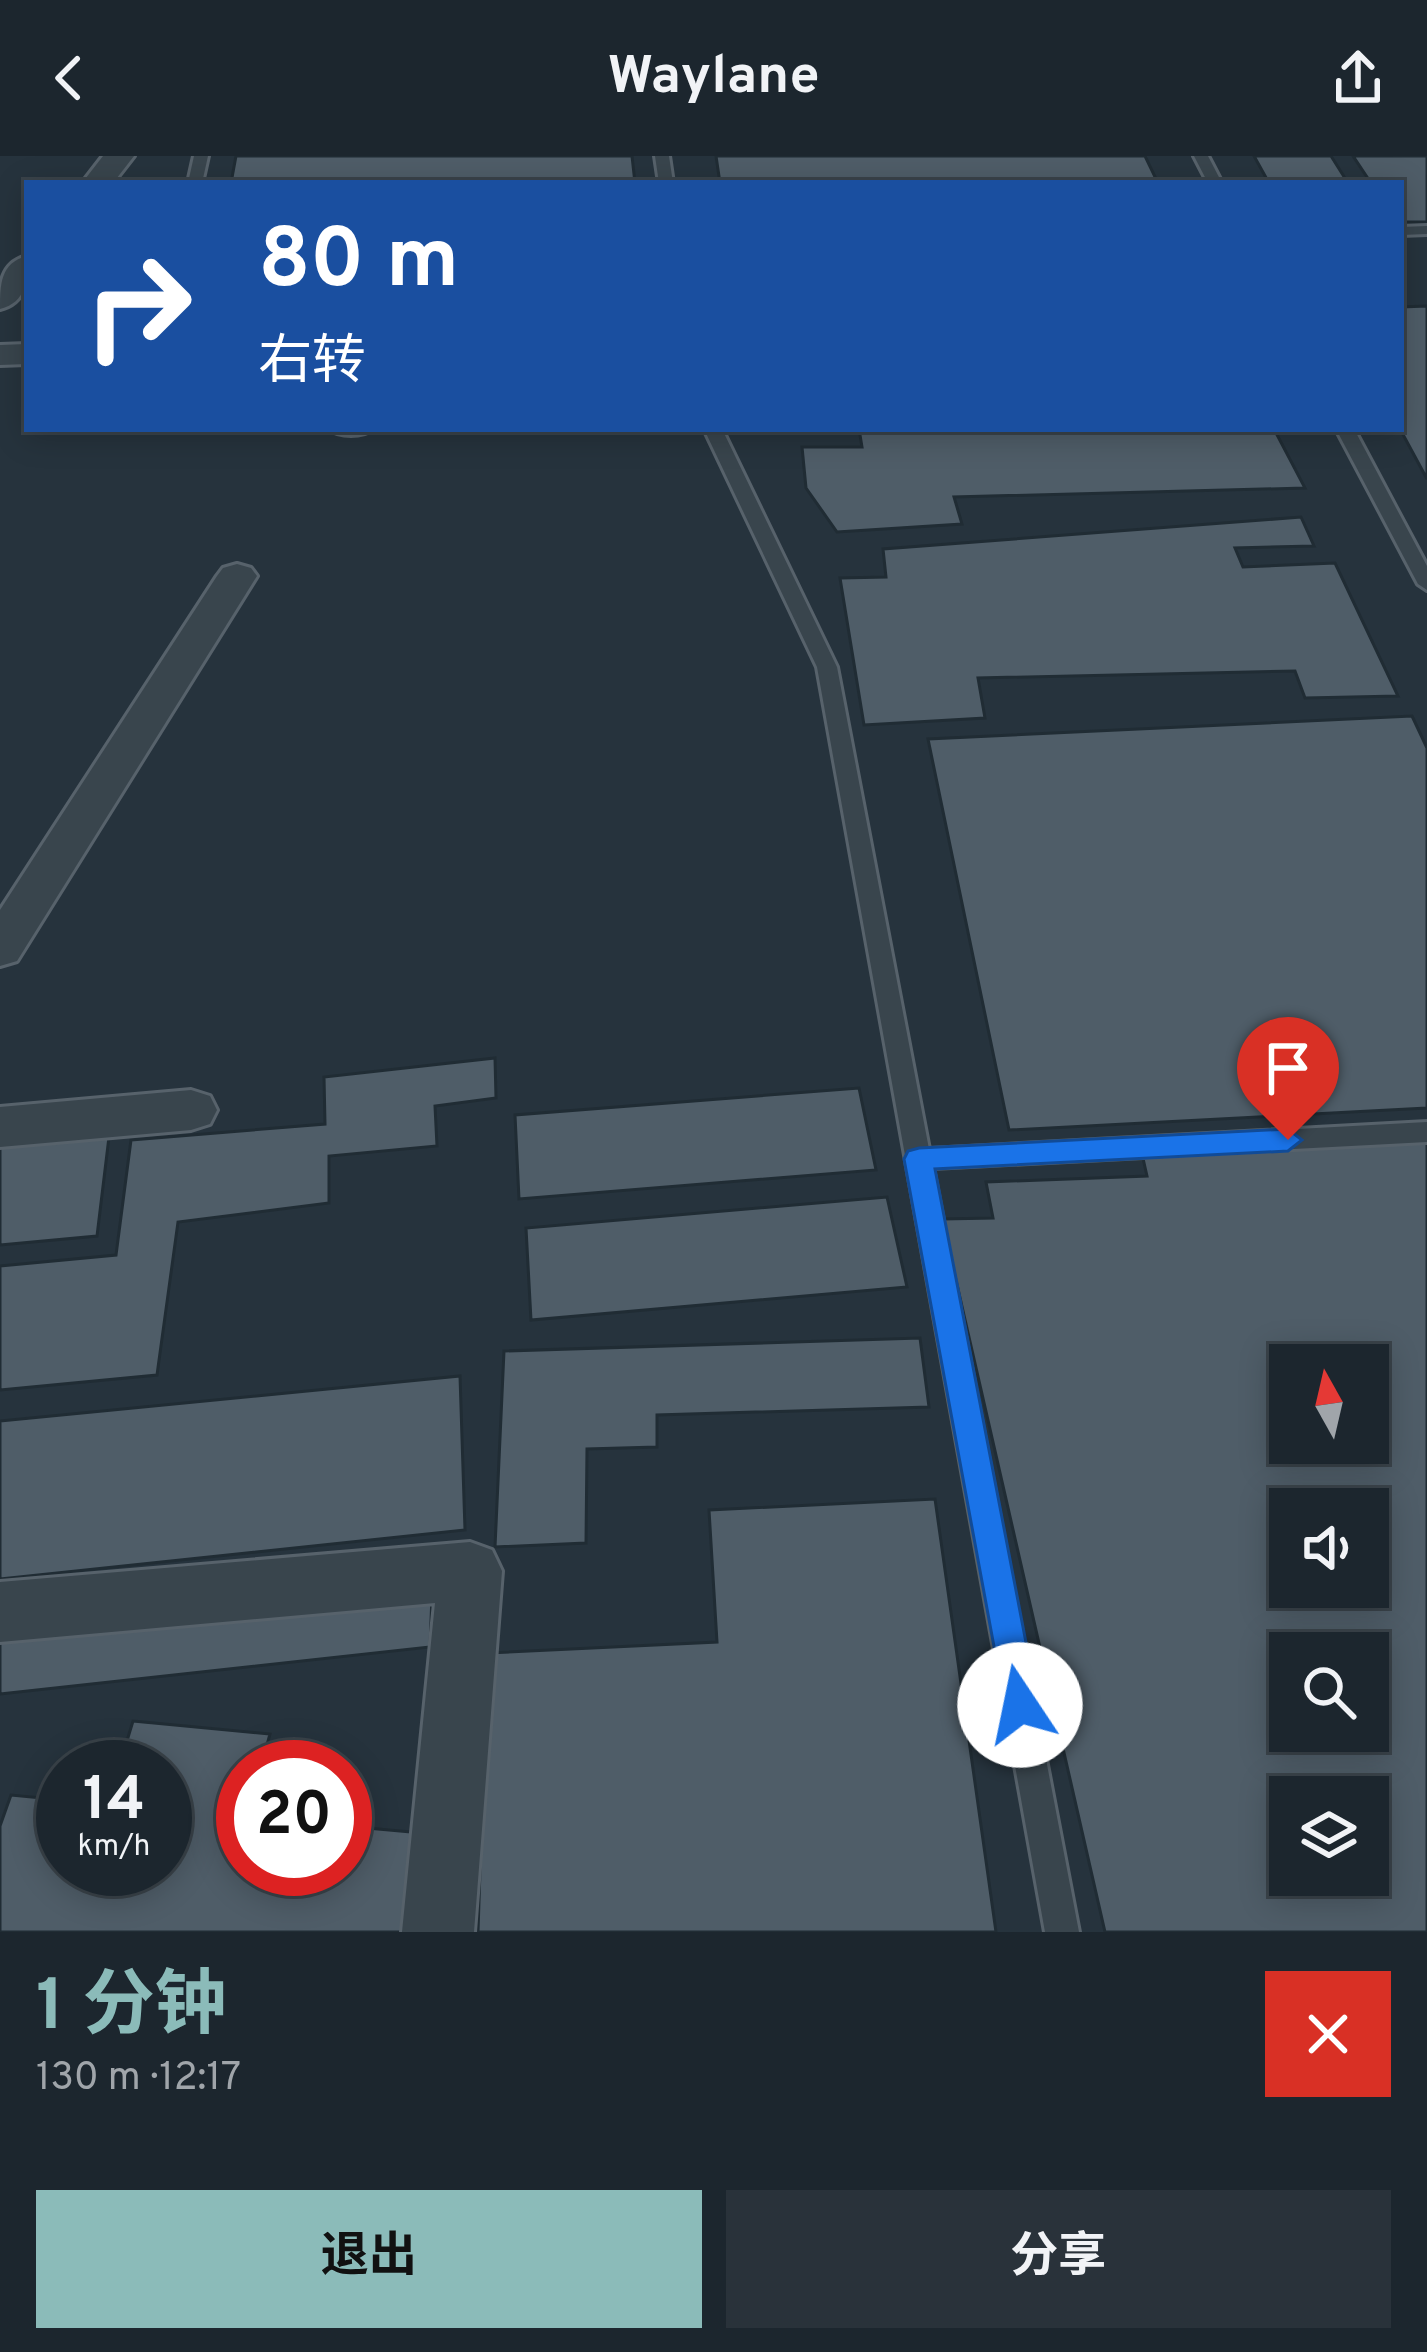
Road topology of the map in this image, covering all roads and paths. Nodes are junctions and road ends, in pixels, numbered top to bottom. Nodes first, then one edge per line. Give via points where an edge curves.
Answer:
1 (119, 156) edge
2 (99, 180) edge
3 (24, 270) edge
4 (0, 299) edge
5 (714, 432) edge
6 (1348, 432) edge
7 (1417, 543) edge
8 (237, 576) dead end
9 (1427, 584) edge
10 (0, 950) edge
11 (191, 1110) dead end
12 (0, 1127) edge
13 (1427, 1132) edge
14 (919, 1159) junction
15 (0, 1612) edge
16 (438, 1932) edge
17 (1062, 1932) edge

1 - 2 street
3 - 4 street
5 - 14 lane via 827,667
6 - 7 lane
7 - 9 lane
8 - 10 street
11 - 12 street
13 - 14 lane
14 - 17 lane
15 - 16 street via 470,1571

